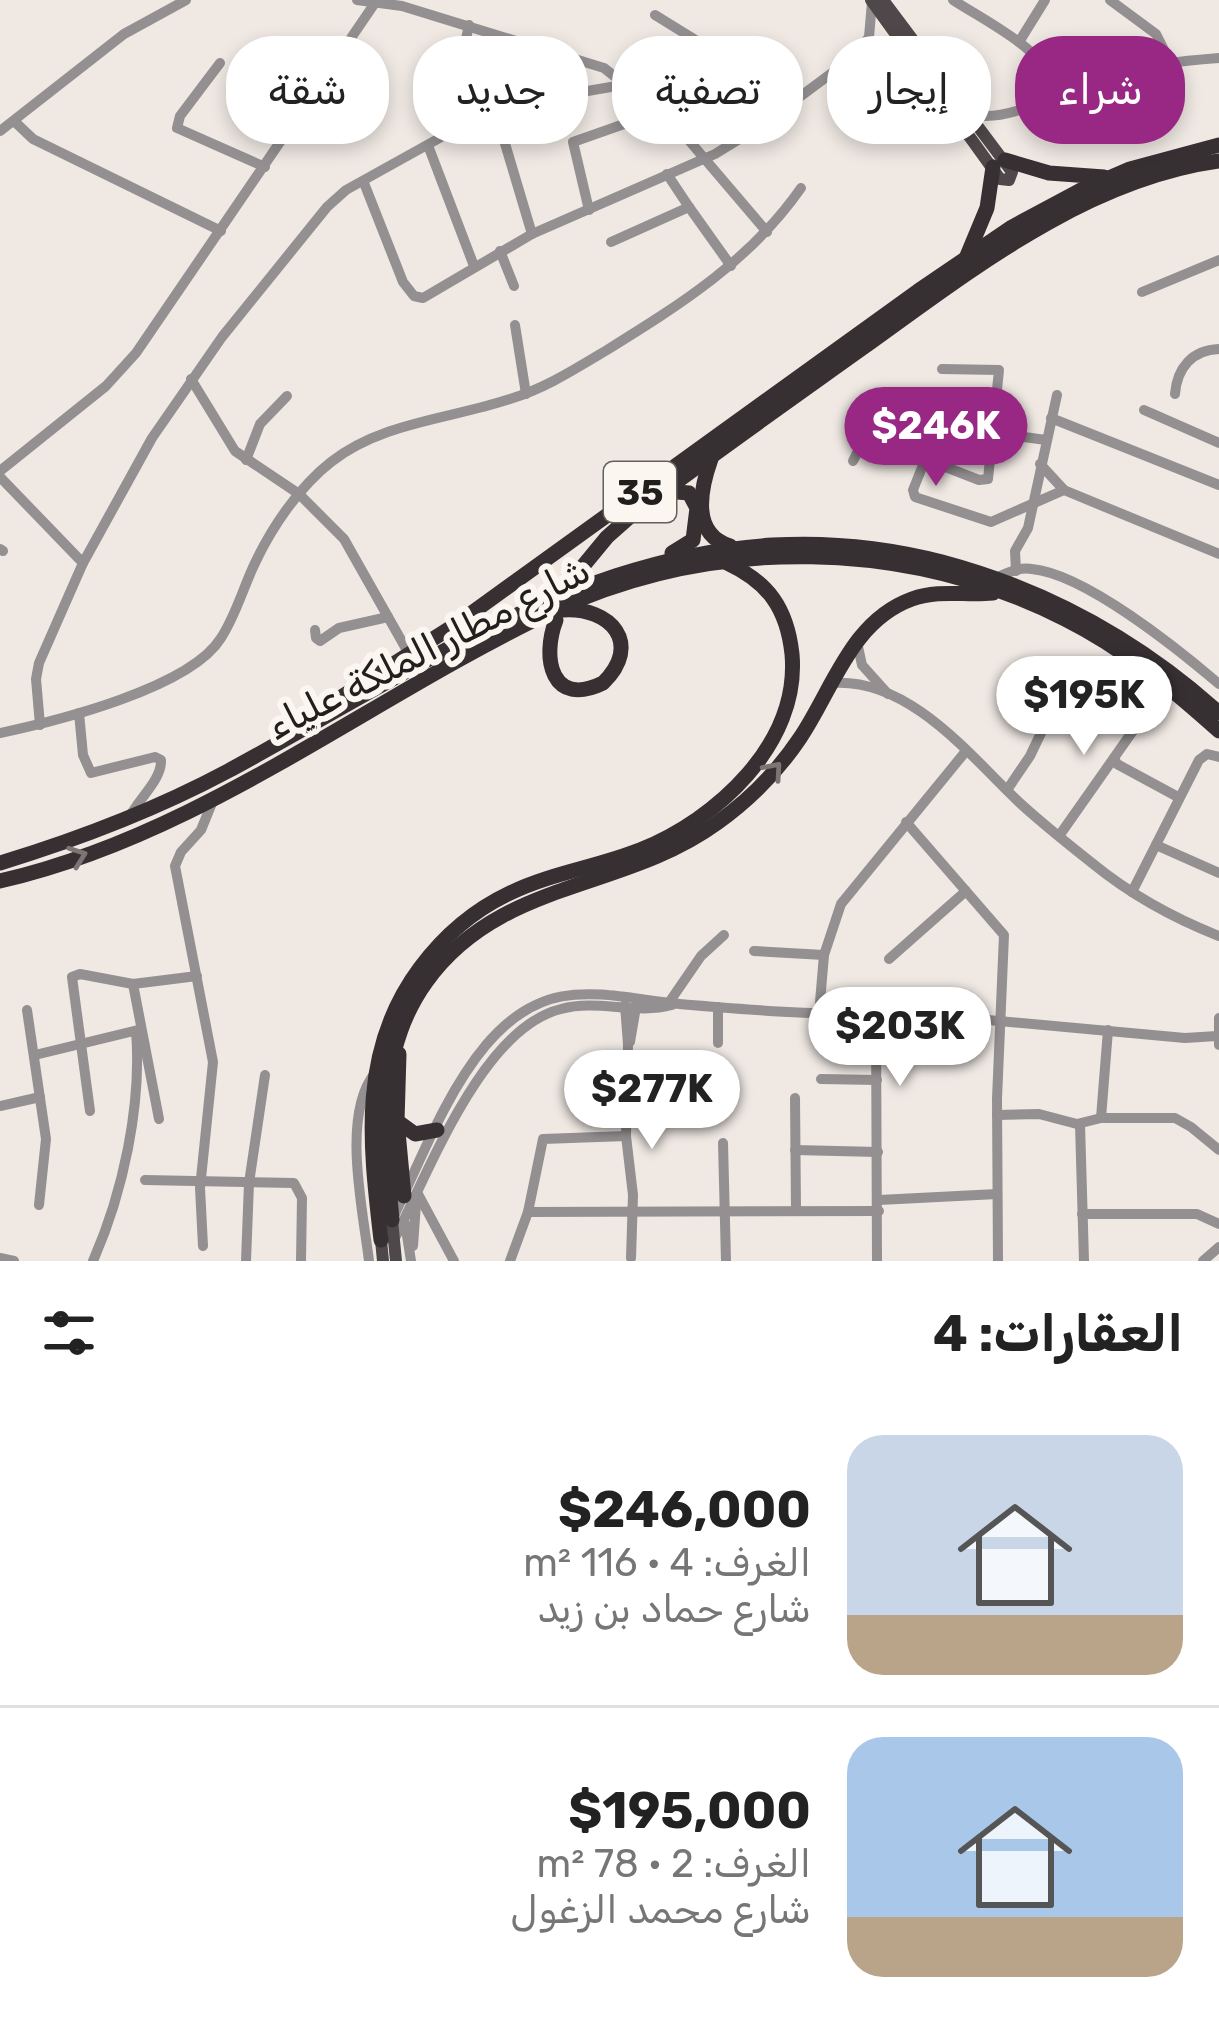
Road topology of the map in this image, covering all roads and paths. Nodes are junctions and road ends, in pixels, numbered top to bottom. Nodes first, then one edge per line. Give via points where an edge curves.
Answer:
1 (186, 0) edge
2 (357, 0) edge
3 (953, 0) edge
4 (1045, 0) edge
5 (1110, 0) edge
6 (376, 1) edge
7 (875, 1) edge
8 (655, 15) dead end
9 (470, 26) junction
10 (468, 36) edge
11 (689, 36) edge
12 (905, 36) edge
13 (1023, 36) edge
14 (1157, 36) edge
15 (1015, 39) edge
16 (1219, 58) edge
17 (1185, 61) edge
18 (220, 63) dead end
19 (612, 73) edge
20 (803, 94) edge
21 (1015, 111) edge
22 (991, 115) edge
23 (1002, 116) junction
24 (14, 121) junction
25 (612, 128) edge
26 (0, 130) edge
27 (992, 142) joint
28 (433, 144) edge
29 (505, 144) edge
30 (691, 144) edge
31 (729, 144) edge
32 (1219, 145) edge
33 (428, 148) junction
34 (705, 159) junction
35 (1219, 161) edge
36 (999, 164) junction
37 (265, 167) junction
38 (668, 175) junction
39 (1113, 177) junction
40 (364, 183) junction
41 (801, 188) dead end
42 (689, 207) junction
43 (589, 209) junction
44 (221, 231) junction
45 (767, 232) junction
46 (532, 234) junction
47 (611, 242) dead end
48 (500, 251) junction
49 (967, 258) junction
50 (1219, 260) edge
51 (474, 266) junction
52 (731, 266) junction
53 (514, 286) dead end
54 (1142, 292) dead end
55 (514, 326) dead end
56 (1219, 349) edge
57 (942, 369) dead end
58 (191, 379) junction
59 (526, 394) junction
60 (934, 394) dead end
61 (1174, 394) dead end
62 (1057, 395) dead end
63 (287, 396) dead end
64 (998, 400) junction
65 (1144, 410) dead end
66 (1051, 418) junction
67 (995, 434) junction
68 (1046, 440) junction
69 (1219, 443) edge
70 (712, 457) junction
71 (246, 460) junction
72 (926, 460) junction
73 (853, 461) dead end
74 (1040, 464) junction
75 (0, 474) edge
76 (1219, 485) edge
77 (1064, 490) junction
78 (665, 491) junction
79 (299, 494) junction
80 (1032, 505) junction
81 (736, 548) junction
82 (1218, 553) edge
83 (725, 562) junction
84 (83, 563) junction
85 (659, 567) junction
86 (1016, 569) junction
87 (579, 571) dead end
88 (998, 585) junction
89 (1025, 589) junction
90 (555, 615) junction
91 (388, 617) junction
92 (315, 630) dead end
93 (857, 641) junction
94 (409, 654) junction
95 (833, 683) junction
96 (1219, 683) edge
97 (1016, 684) dead end
98 (888, 694) junction
99 (1149, 708) dead end
100 (79, 713) junction
101 (1219, 713) edge
102 (311, 723) junction
103 (40, 724) junction
104 (1219, 731) edge
105 (0, 733) edge
106 (966, 751) junction
107 (1219, 757) edge
108 (1114, 758) junction
109 (1007, 790) junction
110 (1178, 797) junction
111 (143, 804) junction
112 (206, 805) junction
113 (906, 822) junction
114 (1059, 836) junction
115 (1156, 845) junction
116 (0, 863) edge
117 (1219, 874) edge
118 (0, 880) edge
119 (966, 891) junction
120 (1132, 892) junction
121 (507, 903) junction
122 (724, 935) dead end
123 (1219, 936) edge
124 (754, 951) dead end
125 (824, 956) junction
126 (889, 959) dead end
127 (197, 976) junction
128 (133, 983) junction
129 (631, 1002) junction
130 (670, 1004) junction
131 (718, 1007) junction
132 (26, 1010) dead end
133 (819, 1014) junction
134 (875, 1014) junction
135 (1219, 1018) edge
136 (1000, 1024) junction
137 (139, 1030) junction
138 (1108, 1030) junction
139 (1218, 1040) edge
140 (718, 1043) dead end
141 (82, 1044) junction
142 (396, 1046) junction
143 (35, 1055) junction
144 (375, 1073) junction
145 (265, 1075) dead end
146 (821, 1079) dead end
147 (877, 1081) junction
148 (40, 1097) junction
149 (795, 1098) dead end
150 (0, 1106) edge
151 (90, 1111) dead end
152 (997, 1115) junction
153 (1101, 1118) junction
154 (159, 1119) dead end
155 (397, 1121) junction
156 (1080, 1124) junction
157 (437, 1130) junction
158 (626, 1136) junction
159 (723, 1143) dead end
160 (795, 1150) junction
161 (1219, 1150) edge
162 (878, 1152) junction
163 (145, 1180) dead end
164 (201, 1180) junction
165 (249, 1183) junction
166 (997, 1193) junction
167 (413, 1196) junction
168 (39, 1205) dead end
169 (879, 1206) junction
170 (796, 1210) junction
171 (633, 1211) junction
172 (726, 1211) junction
173 (528, 1212) junction
174 (1082, 1214) junction
175 (398, 1220) junction
176 (1219, 1224) edge
177 (388, 1241) junction
178 (203, 1246) dead end
179 (1219, 1247) edge
180 (0, 1258) edge
181 (631, 1258) edge
182 (878, 1259) edge
183 (14, 1261) edge
184 (93, 1261) edge
185 (246, 1261) edge
186 (301, 1261) edge
187 (369, 1261) edge
188 (383, 1261) edge
189 (396, 1261) edge
190 (411, 1261) edge
191 (454, 1261) edge
192 (510, 1261) edge
193 (726, 1261) edge
194 (998, 1261) edge
195 (1084, 1261) edge
196 (1203, 1261) edge

1 - 24 street via 124,34
2 - 6 street
3 - 15 street
4 - 13 street
5 - 14 street
6 - 9 street
6 - 37 street
7 - 12 main road
7 - 20 street via 869,37 856,55
7 - 36 main road
8 - 11 street
9 - 10 street
9 - 19 street
16 - 17 street
18 - 37 street via 177,128
21 - 23 street
22 - 23 street
23 - 27 street
24 - 26 street
24 - 44 street via 33,139
25 - 43 street via 573,142
27 - 36 main road
28 - 33 street
29 - 46 street
30 - 34 street
31 - 34 street
32 - 39 highway, 35
33 - 40 street
33 - 51 street
34 - 38 street
34 - 45 street
35 - 70 highway, 35 via 1104,196 1031,234
36 - 39 highway
36 - 49 highway
37 - 44 street
38 - 42 street
38 - 43 street
39 - 49 highway, 35
40 - 51 street via 413,296 427,296
40 - 58 street via 307,228
41 - 45 street
42 - 47 street
42 - 52 street
43 - 46 street
44 - 75 street via 126,366
45 - 52 street
46 - 48 street
48 - 51 street
48 - 53 street
49 - 94 highway, 35
50 - 54 street
52 - 59 street via 666,314
55 - 59 street
56 - 61 street via 1191,357
57 - 64 street via 998,369
58 - 71 street
58 - 84 street
59 - 79 street via 371,438
60 - 64 street
62 - 66 street
63 - 71 street via 260,424
64 - 67 street
65 - 69 street
66 - 68 street
66 - 76 street
67 - 68 street
67 - 72 street via 986,480
68 - 74 street
70 - 78 highway, 35
70 - 81 highway via 702,487 704,526
71 - 79 street
72 - 73 street via 878,443 859,449
72 - 80 street via 917,498 988,522
74 - 77 street
74 - 80 street
75 - 84 street
77 - 80 street
77 - 82 street
78 - 85 highway via 691,495 698,524 690,543
78 - 87 highway, 35 via 613,530
79 - 91 street via 346,542
79 - 100 street via 207,655 176,676
80 - 86 street
81 - 85 highway, شارع مطار الملكة علياء
81 - 88 highway, شارع مطار الملكة علياء via 872,549
83 - 85 highway, شارع مطار الملكة علياء
83 - 88 highway, شارع مطار الملكة علياء via 868,560
83 - 121 highway via 767,587 790,640 788,699 757,763 668,837
84 - 103 street via 39,663
85 - 90 highway, شارع مطار الملكة علياء / 35
85 - 102 highway, شارع مطار الملكة علياء / 35 via 524,610
86 - 88 street
86 - 89 street
86 - 96 street via 1042,571 1120,609
88 - 89 highway, شارع مطار الملكة علياء
88 - 93 highway via 916,598
88 - 104 highway, شارع مطار الملكة علياء via 1130,658
89 - 101 highway, شارع مطار الملكة علياء via 1113,632
90 - 90 highway via 596,613 614,626 620,659 603,683 580,689 553,673 547,647
90 - 112 highway, شارع مطار الملكة علياء / 35
91 - 92 street via 320,640
91 - 94 street
93 - 95 highway
93 - 98 street via 862,665
94 - 102 highway, 35
95 - 98 street
121 -> 95 highway via 657,859 722,820 786,757
97 - 109 street via 1052,712
98 - 106 street
99 - 108 street
100 - 103 street
100 - 111 street via 91,773 160,759
102 - 111 highway, شارع مطار الملكة علياء / 35 via 225,772
103 - 105 street
106 - 109 street
106 - 113 street
107 - 110 street via 1202,756
108 - 110 street
108 - 114 street
109 - 114 street
110 - 115 street
111 - 116 highway, شارع مطار الملكة علياء / 35 via 129,818
118 -> 112 highway, شارع مطار الملكة علياء / 35
112 - 127 street via 175,866
113 - 119 street
113 - 125 street via 841,904
114 - 120 street
115 - 117 street
115 - 120 street
119 - 126 street
119 - 136 street via 1004,935
120 - 123 street
121 - 142 highway via 443,961
121 - 144 highway via 462,923 421,966 393,1012
122 - 130 street
124 - 125 street
125 - 133 street
127 - 128 street
127 - 164 street via 213,1070
128 - 137 street
128 - 141 street via 73,975
129 - 130 street
129 - 157 street via 566,995 520,1014 478,1055
129 - 158 street
129 - 167 street via 562,1008 520,1028 473,1087
130 - 131 street
131 - 133 street
131 - 140 street
132 - 143 street
133 - 134 street
134 - 136 street
134 - 147 street
135 - 139 street
136 - 138 street
136 - 152 street
137 - 141 street
137 - 154 street
137 - 184 street via 137,1102
138 - 139 street
138 - 153 street
141 - 143 street
141 - 151 street
142 - 155 highway
142 - 175 highway via 385,1104
143 - 148 street
144 - 177 highway via 370,1125
144 - 187 street via 362,1094 356,1134
145 - 165 street
146 - 147 street
147 - 162 street
148 - 150 street
148 - 168 street via 47,1153
149 - 160 street
152 - 156 street
152 - 166 street
153 - 156 street
153 - 161 street via 1174,1118
155 - 157 highway via 415,1134
155 - 167 highway
156 - 174 street
157 - 167 street
158 - 171 street
158 - 173 street via 543,1139
159 - 172 street
160 - 162 street
160 - 170 street
162 - 169 street
163 - 164 street
164 - 165 street
164 - 178 street
165 - 185 street
165 - 186 street via 299,1187
166 - 169 street
166 - 194 street
167 - 175 street
167 - 190 street
167 - 191 street
169 - 170 street
169 - 182 street
170 - 172 street
171 - 172 street
171 - 173 street
171 - 181 street
172 - 193 street
173 - 192 street
174 - 176 street via 1197,1214
174 - 195 street
175 - 177 main road
175 - 190 street
177 - 188 main road
177 - 189 main road
179 - 196 street
180 - 183 street

